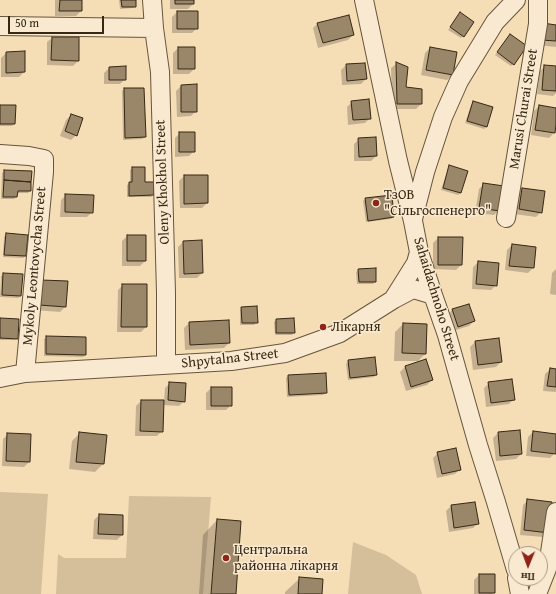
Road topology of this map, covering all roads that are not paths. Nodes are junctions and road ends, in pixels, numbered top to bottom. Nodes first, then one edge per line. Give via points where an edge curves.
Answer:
1 (152, 0) edge
2 (364, 0) edge
3 (498, 0) edge
4 (516, 0) edge
5 (538, 0) edge
6 (495, 22) junction
7 (0, 26) edge
8 (154, 28) junction
9 (0, 154) edge
10 (506, 218) dead end
11 (413, 221) junction
12 (419, 252) junction
13 (433, 295) junction
14 (394, 299) junction
15 (166, 365) junction
16 (25, 373) junction
17 (0, 378) edge
18 (556, 512) edge
19 (509, 546) edge
20 (537, 594) edge

1 - 8 street, Oleny Khokhol Street
2 - 11 street, Sahaidachnoho Street
3 - 6 street
4 - 6 street
5 - 10 street, Marusi Churai Street via 538,24
6 - 11 street via 459,81 443,117
7 - 8 street
8 - 15 street, Oleny Khokhol Street via 160,72
9 - 16 street, Mykoly Leontovycha Street via 44,159
11 - 12 street, Sahaidachnoho Street
12 - 13 street, Sahaidachnoho Street
12 - 14 street, Shpytalna Street via 416,263
13 - 14 street via 413,289
13 - 19 street, Sahaidachnoho Street
14 - 15 street, Shpytalna Street via 340,333 286,353
15 - 16 street, Shpytalna Street
16 - 17 street, Shpytalna Street
18 - 20 street via 548,566

